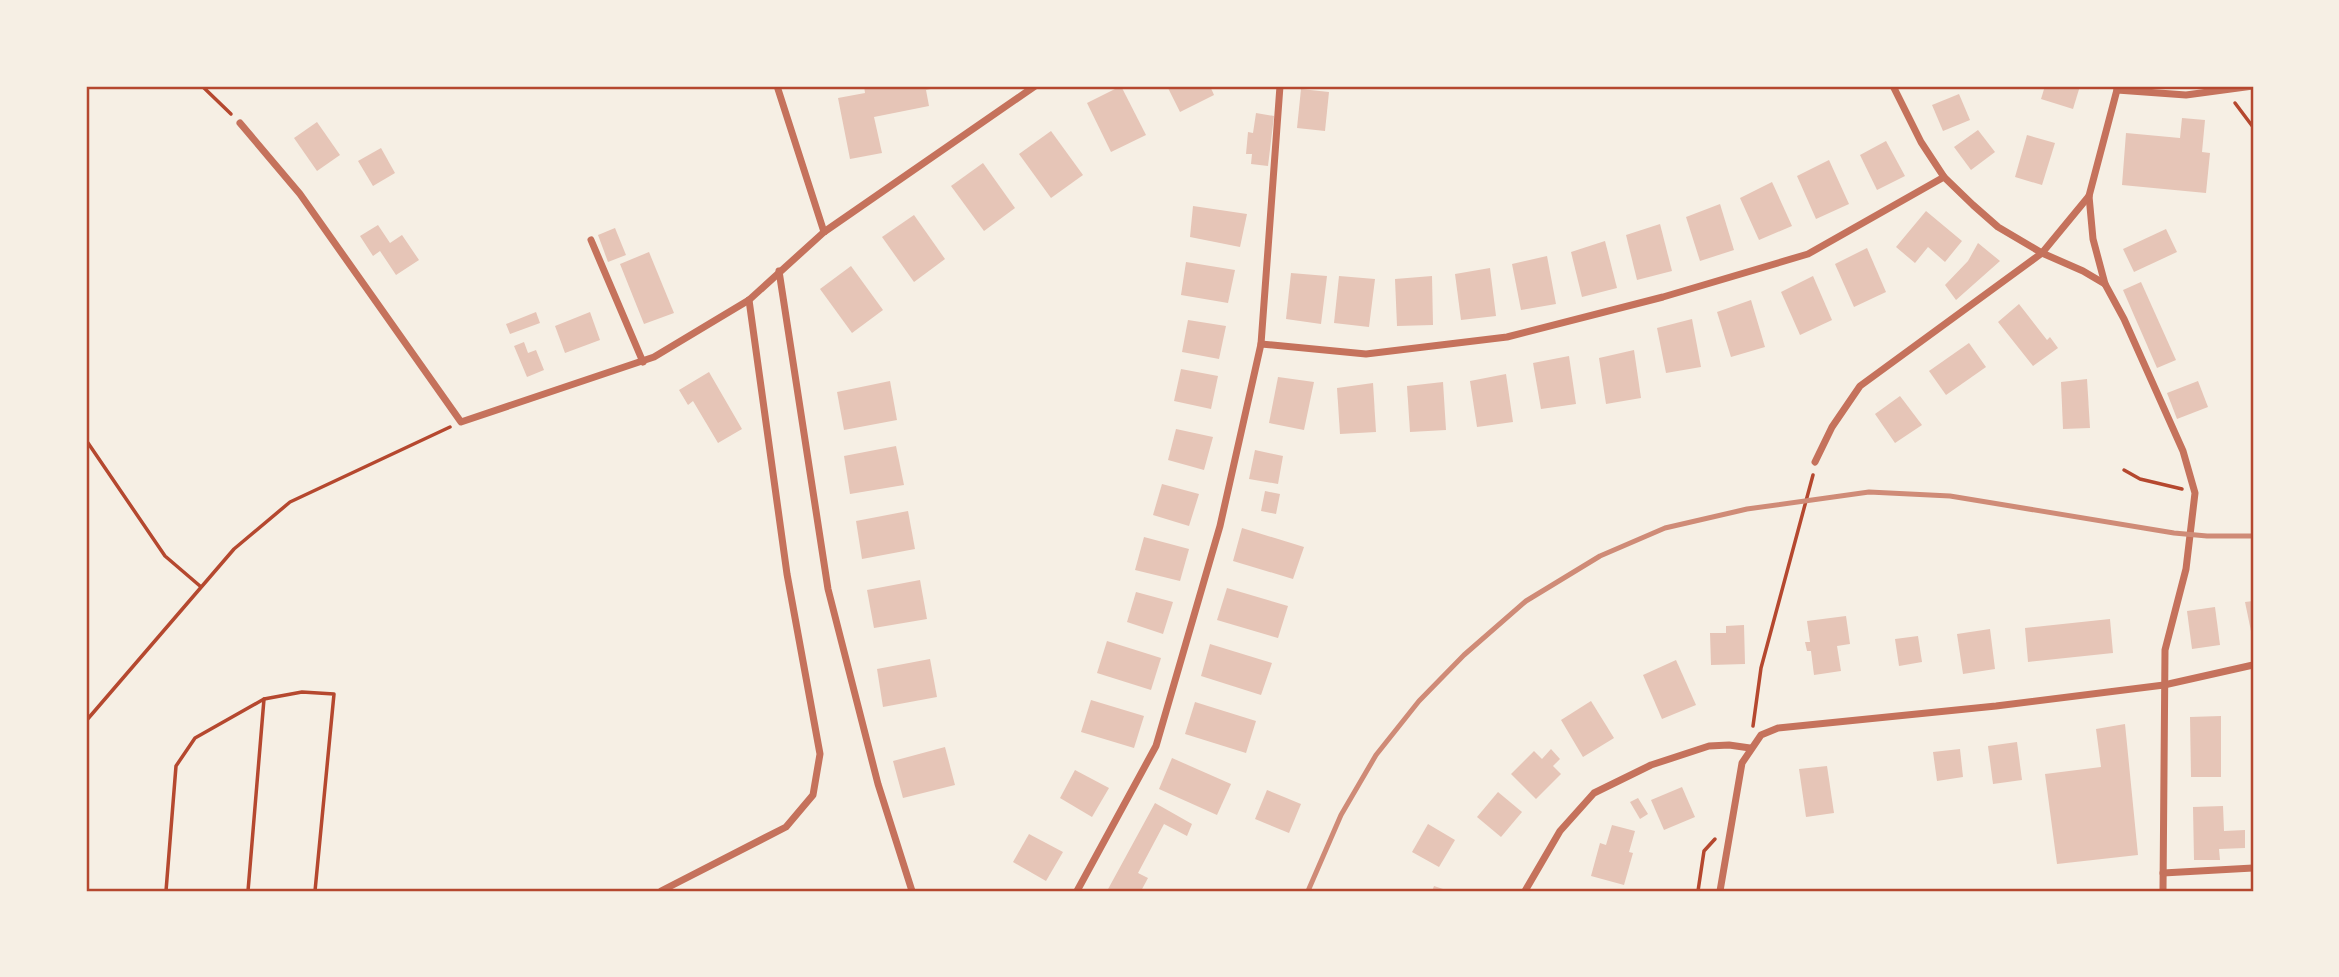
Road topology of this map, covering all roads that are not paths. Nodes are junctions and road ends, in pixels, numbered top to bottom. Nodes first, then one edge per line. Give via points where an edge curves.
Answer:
1 (777, 86) edge
2 (1035, 86) edge
3 (1280, 86) edge
4 (1893, 86) edge
5 (2253, 86) edge
6 (2118, 88) edge
7 (240, 123) road end
8 (1944, 177) junction
9 (2089, 196) junction
10 (824, 232) junction
11 (591, 240) dead end
12 (2042, 253) junction
13 (779, 271) junction
14 (2105, 284) junction
15 (749, 300) junction
16 (1261, 344) junction
17 (643, 362) junction
18 (1815, 462) road end
19 (2253, 665) edge
20 (2164, 685) junction
21 (1750, 748) junction
22 (2253, 868) edge
23 (2163, 873) junction
24 (661, 891) edge
25 (912, 891) edge
26 (1077, 891) edge
27 (1525, 891) edge
28 (1720, 891) edge
29 (2163, 891) edge

1 - 10 street
2 - 10 street
3 - 16 street
4 - 8 street
5 - 6 street via 2186,95
6 - 9 street
7 - 17 street via 300,194 461,422
8 - 12 street via 1998,227
8 - 16 street via 1808,254 1507,337 1366,355
9 - 12 street
9 - 14 street via 2093,239
10 - 13 street
11 - 17 street
12 - 14 street
12 - 18 street via 1860,386
13 - 15 street
13 - 25 street via 828,589 878,785
14 - 20 street via 2183,451 2195,494 2186,569 2165,650
15 - 17 street
15 - 24 street via 787,574 820,754 813,795 786,827
16 - 26 street via 1220,526 1156,746
19 - 20 street
20 - 21 street via 1778,728 1760,735
20 - 23 street
21 - 27 street via 1709,746 1651,765 1594,793 1560,831
21 - 28 street via 1742,763
22 - 23 street
23 - 29 street

